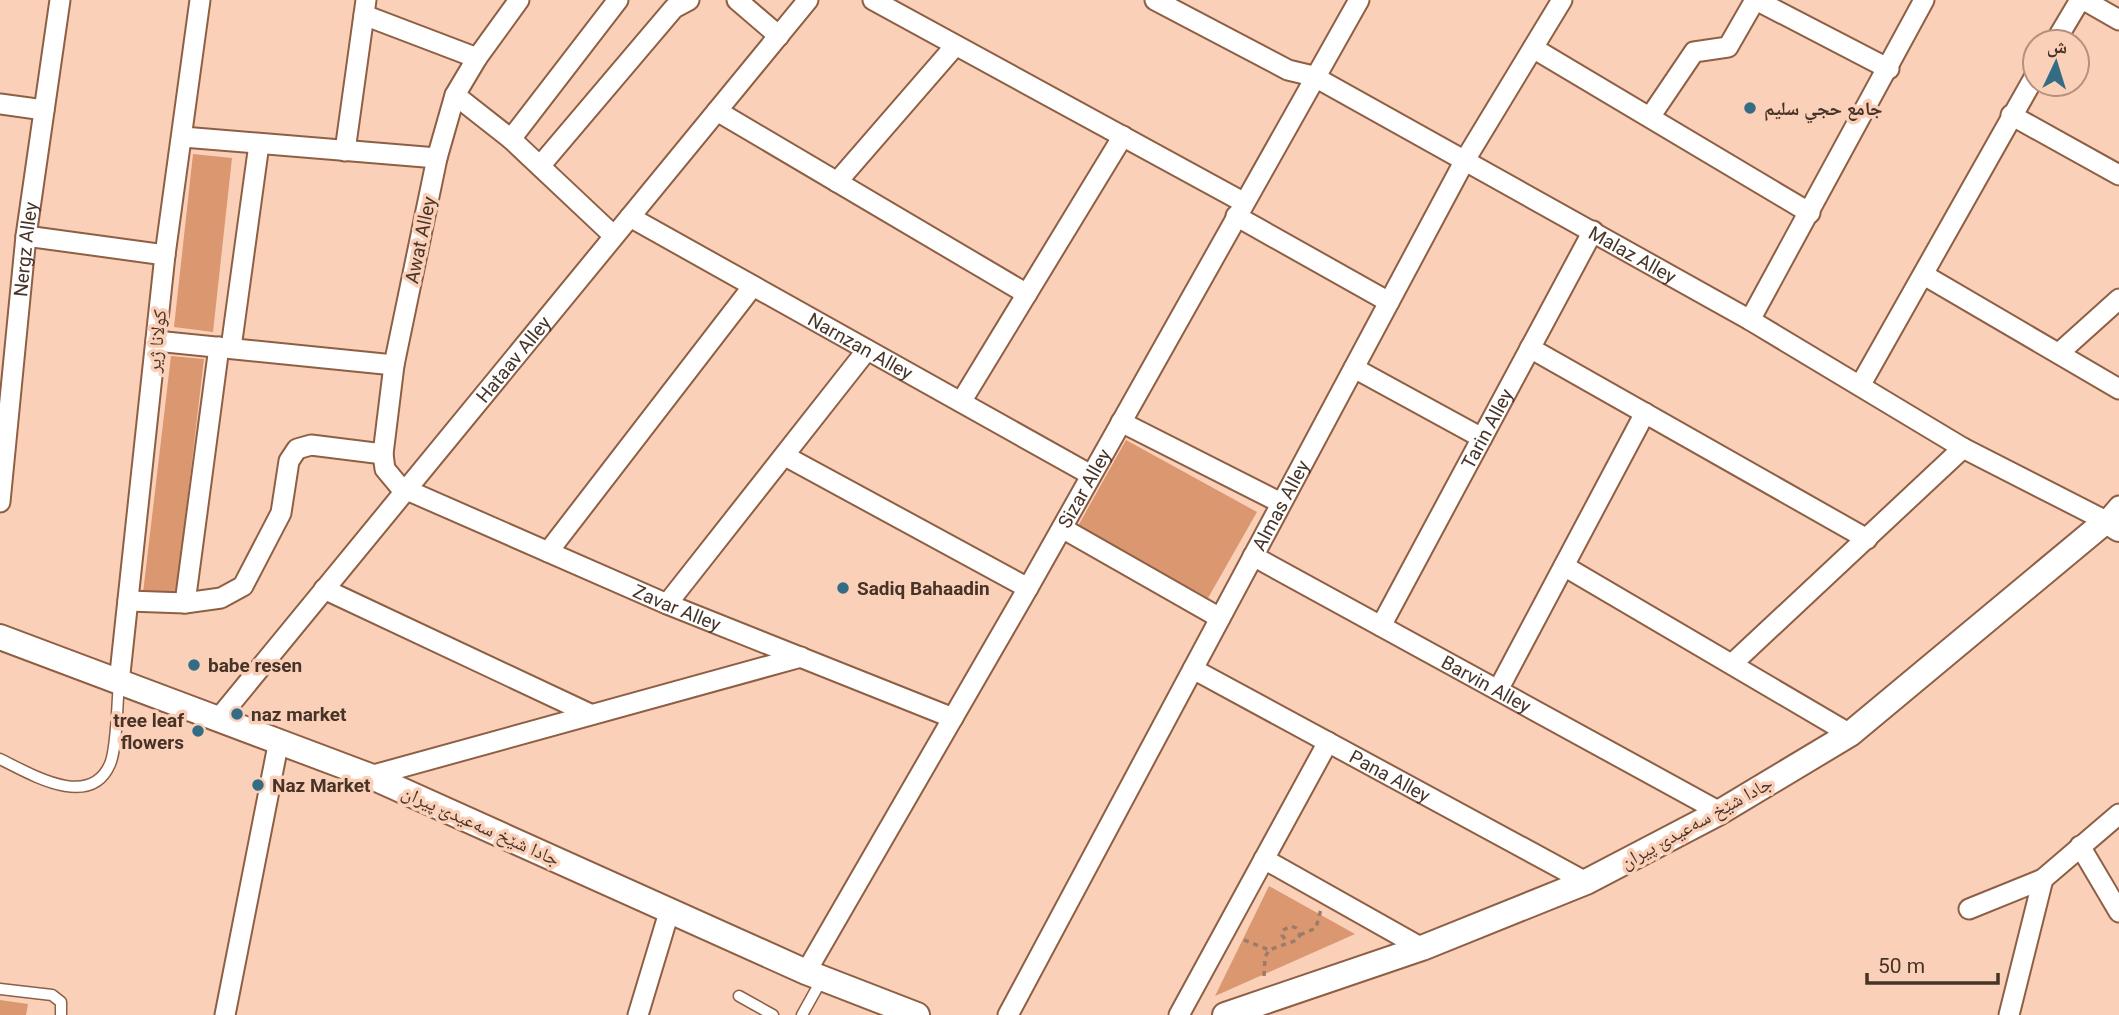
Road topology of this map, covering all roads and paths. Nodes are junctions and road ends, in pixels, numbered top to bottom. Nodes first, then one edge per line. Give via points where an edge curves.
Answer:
1 (60, 0) edge
2 (200, 0) edge
3 (519, 0) edge
4 (618, 0) edge
5 (689, 0) edge
6 (737, 0) edge
7 (808, 0) edge
8 (873, 0) edge
9 (1155, 0) edge
10 (1359, 0) edge
11 (1562, 0) edge
12 (1756, 0) edge
13 (1924, 0) edge
14 (2082, 0) edge
15 (365, 8) edge
16 (2119, 20) edge
17 (2064, 28) edge
18 (779, 36) junction
19 (955, 46) junction
20 (1533, 48) junction
21 (477, 58) junction
22 (1889, 69) junction
23 (1313, 76) junction
24 (456, 94) junction
25 (2021, 98) edge
26 (0, 104) edge
27 (44, 110) junction
28 (717, 111) junction
29 (2011, 115) junction
30 (1650, 117) junction
31 (1123, 136) junction
32 (183, 138) junction
33 (511, 139) junction
34 (259, 144) junction
35 (345, 151) junction
36 (437, 158) junction
37 (1465, 160) junction
38 (540, 166) junction
39 (2119, 176) edge
40 (837, 182) junction
41 (1239, 209) junction
42 (1810, 213) junction
43 (630, 217) junction
44 (1593, 231) junction
45 (26, 236) junction
46 (614, 236) junction
47 (165, 255) junction
48 (1924, 275) junction
49 (753, 286) junction
50 (1027, 294) junction
51 (2119, 299) edge
52 (1389, 302) junction
53 (1750, 320) junction
54 (156, 341) junction
55 (225, 348) junction
56 (1530, 348) junction
57 (867, 350) junction
58 (2059, 353) junction
59 (394, 365) junction
60 (1354, 368) junction
61 (1861, 384) junction
62 (2119, 389) edge
63 (961, 402) junction
64 (1645, 413) junction
65 (1121, 422) junction
66 (1482, 438) junction
67 (1963, 448) junction
68 (383, 454) junction
69 (785, 456) junction
70 (1091, 475) junction
71 (406, 489) junction
72 (0, 502) edge
73 (1281, 503) junction
74 (2115, 519) edge
75 (1062, 528) junction
76 (1867, 539) junction
77 (548, 552) junction
78 (1253, 556) junction
79 (1564, 566) junction
80 (1028, 587) junction
81 (324, 589) junction
82 (128, 601) junction
83 (185, 603) junction
84 (667, 604) junction
85 (1220, 618) junction
86 (1381, 626) junction
87 (0, 637) edge
88 (801, 657) junction
89 (1733, 663) junction
90 (1193, 669) junction
91 (119, 683) junction
92 (1498, 690) junction
93 (590, 714) junction
94 (219, 718) junction
95 (953, 718) junction
96 (1850, 734) junction
97 (279, 740) junction
98 (1328, 742) junction
99 (0, 759) edge
100 (370, 776) junction
101 (1720, 812) junction
102 (2119, 814) edge
103 (2080, 846) junction
104 (1264, 859) junction
105 (2043, 879) junction
106 (1586, 881) junction
107 (1327, 894) junction
108 (670, 909) junction
109 (1969, 909) dead end
110 (2119, 912) edge
111 (1300, 935) junction
112 (1244, 940) dead end
113 (1287, 942) junction
114 (1422, 948) junction
115 (1269, 950) junction
116 (814, 975) junction
117 (1264, 976) dead end
118 (0, 989) edge
119 (739, 996) dead end
120 (61, 1015) edge
121 (225, 1015) edge
122 (639, 1015) edge
123 (774, 1015) edge
124 (802, 1015) edge
125 (917, 1015) edge
126 (1008, 1015) edge
127 (1179, 1015) edge
128 (1225, 1015) edge
129 (2009, 1015) edge

1 - 27 street, Nergz Alley
2 - 32 street, کولانا ژیر
3 - 21 street, Awat Alley
4 - 33 street
5 - 38 street via 674,8
6 - 18 street
7 - 18 street, Hataav Alley
8 - 19 street
9 - 23 street, Malaz Alley via 1288,70
10 - 23 street, Sizar Alley
11 - 20 street, Almas Alley
12 - 22 street
12 - 30 street via 1728,47 1693,52
13 - 22 street
14 - 16 street
14 - 17 street
15 - 21 street
15 - 35 street
18 - 28 street, Hataav Alley
19 - 31 street
19 - 40 street
20 - 30 street
20 - 37 street, Almas Alley
21 - 24 street, Awat Alley
22 - 42 street
23 - 37 street, Malaz Alley
23 - 41 street, Sizar Alley
24 - 33 street
24 - 36 street, Awat Alley
25 - 29 street
26 - 27 street
27 - 45 street, Nergz Alley
28 - 40 street
28 - 43 street, Hataav Alley
29 - 39 street
29 - 48 street
30 - 42 street
31 - 41 street
31 - 50 street
32 - 34 street
32 - 47 street, کولانا ژیر
33 - 38 street
34 - 35 street
34 - 55 street
35 - 36 street
36 - 59 street, Awat Alley
37 - 44 street, Malaz Alley
37 - 52 street, Almas Alley
38 - 46 street
40 - 50 street
41 - 52 street
41 - 65 street, Sizar Alley
42 - 53 street
43 - 46 street, Hataav Alley
43 - 49 street, Narnzan Alley
44 - 53 street, Malaz Alley
44 - 56 street, Tarin Alley
45 - 47 street
45 - 72 street, Nergz Alley
46 - 71 street, Hataav Alley
47 - 54 street, کولانا ژیر
48 - 58 street
48 - 61 street
49 - 57 street, Narnzan Alley
49 - 77 street
50 - 63 street
51 - 58 street
52 - 60 street, Almas Alley
53 - 61 street, Malaz Alley
54 - 55 street
54 - 82 street, کولانا ژیر
55 - 59 street
55 - 83 street
56 - 64 street
56 - 66 street, Tarin Alley
57 - 63 street, Narnzan Alley
57 - 69 street
58 - 62 street
59 - 68 street, Awat Alley
60 - 66 street
60 - 73 street, Almas Alley
61 - 67 street, Malaz Alley
63 - 70 street, Narnzan Alley
64 - 76 street
64 - 79 street
65 - 70 street, Sizar Alley
65 - 73 street
66 - 86 street, Tarin Alley
67 - 74 street, Malaz Alley
67 - 76 street
68 - 71 street via 388,477
68 - 83 street via 311,445 297,449 289,461 281,513 243,586 221,598
69 - 80 street
69 - 84 street
70 - 75 street, Sizar Alley
71 - 77 street, Zavar Alley
71 - 81 street, Hataav Alley
73 - 78 street, Almas Alley
74 - 96 street, جادا شێخ سەعیدێ پیران
75 - 80 street, Sizar Alley
75 - 85 street
76 - 89 street
77 - 84 street, Zavar Alley
78 - 85 street, Almas Alley
78 - 86 street, Barvin Alley
79 - 89 street
79 - 92 street
80 - 95 street, Sizar Alley
81 - 93 street
81 - 94 street, Hataav Alley
82 - 83 street
82 - 91 street, کولانا ژیر
84 - 88 street, Zavar Alley
85 - 90 street, Almas Alley
86 - 92 street, Barvin Alley
87 - 91 street, جادا شێخ سەعیدێ پیران
88 - 93 street
88 - 95 street, Zavar Alley
89 - 96 street
90 - 98 street, Pana Alley
90 - 126 street, Almas Alley
91 - 94 street, جادا شێخ سەعیدێ پیران
91 - 99 lane via 110,764 98,780 77,787 48,783
92 - 101 street, Barvin Alley
93 - 100 street
94 - 97 street, جادا شێخ سەعیدێ پیران
95 - 116 street, Sizar Alley
96 - 101 street, جادا شێخ سەعیدێ پیران
97 - 100 street, جادا شێخ سەعیدێ پیران
97 - 121 street
98 - 104 street
98 - 106 street, Pana Alley
100 - 108 street, جادا شێخ سەعیدێ پیران
101 - 106 street, جادا شێخ سەعیدێ پیران
102 - 103 street
103 - 105 street
103 - 110 street
104 - 107 street
104 - 127 street
105 - 109 street
105 - 129 street
106 - 114 street, جادا شێخ سەعیدێ پیران
107 - 111 path via 1316,928
107 - 114 street
108 - 116 street, جادا شێخ سەعیدێ پیران
108 - 122 street
111 - 113 path via 1295,942
111 - 113 path via 1296,928 1285,928 1282,935
112 - 115 path
113 - 115 path
114 - 128 street, جادا شێخ سەعیدێ پیران
115 - 117 path
116 - 124 lane
116 - 125 street, جادا شێخ سەعیدێ پیران
118 - 120 lane via 52,995 61,1002
119 - 123 lane

